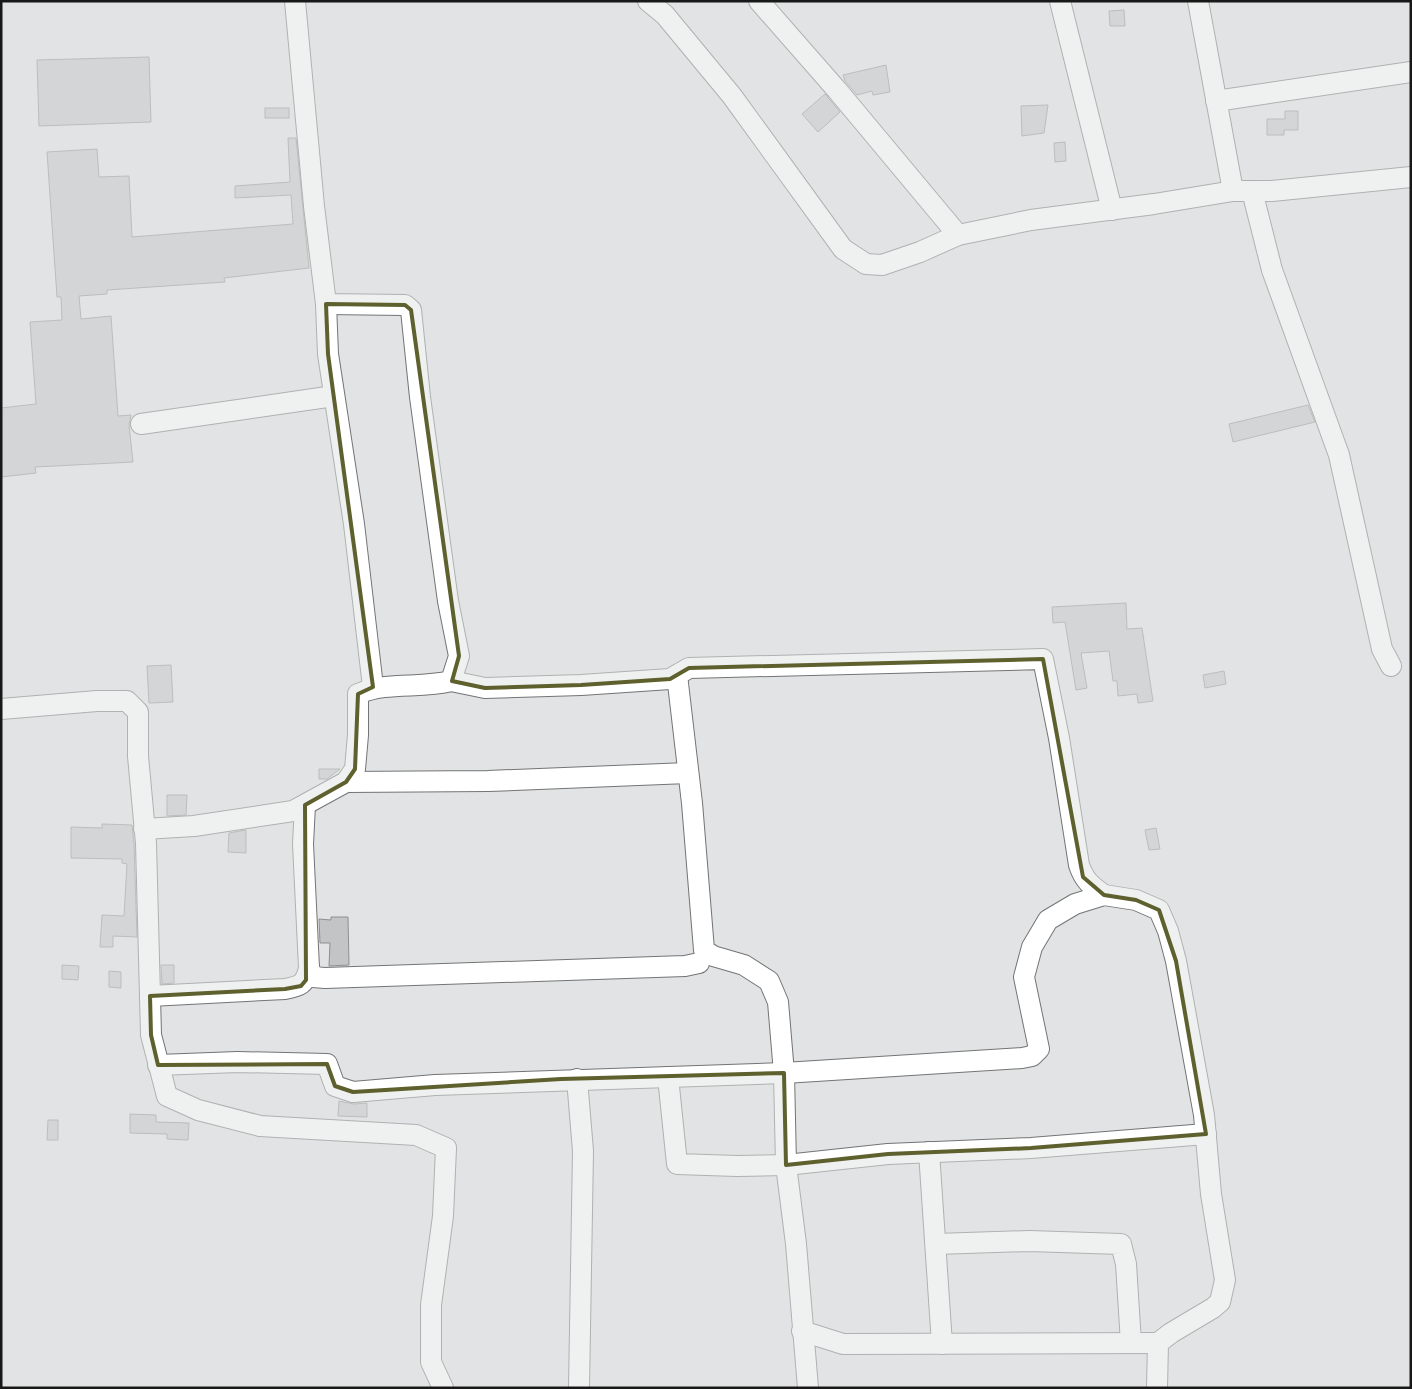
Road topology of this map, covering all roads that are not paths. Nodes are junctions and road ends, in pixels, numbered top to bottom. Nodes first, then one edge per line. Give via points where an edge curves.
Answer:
1 (295, 1) edge
2 (648, 1) edge
3 (759, 1) edge
4 (1060, 1) edge
5 (1198, 1) edge
6 (1411, 72) edge
7 (1216, 101) junction
8 (1411, 177) edge
9 (1242, 192) junction
10 (1112, 210) junction
11 (958, 235) junction
12 (326, 304) junction
13 (334, 396) junction
14 (141, 424) dead end
15 (1391, 666) dead end
16 (677, 675) junction
17 (451, 681) junction
18 (373, 687) junction
19 (1, 709) edge
20 (688, 773) junction
21 (346, 782) junction
22 (305, 805) junction
23 (144, 828) junction
24 (1104, 895) junction
25 (699, 963) dead end
26 (308, 968) junction
27 (150, 996) junction
28 (158, 1065) junction
29 (784, 1073) junction
30 (668, 1077) junction
31 (577, 1079) junction
32 (1206, 1134) junction
33 (930, 1152) junction
34 (786, 1164) junction
35 (936, 1244) junction
36 (802, 1331) junction
37 (1131, 1343) junction
38 (1158, 1343) junction
39 (942, 1344) junction
40 (443, 1388) edge
41 (579, 1388) edge
42 (808, 1388) edge
43 (1157, 1388) edge

1 - 12 street
2 - 11 street via 665,15 732,96 843,250 866,264 882,265
3 - 11 street via 838,90
4 - 10 street
5 - 7 street
6 - 7 street
7 - 9 street
8 - 9 street via 1272,192
9 - 10 street
9 - 15 street via 1339,455 1382,650
10 - 11 street via 1030,220
12 - 13 street
12 - 17 street via 405,305 412,310 420,396 448,601 459,656
13 - 14 street
13 - 18 street via 354,524
16 - 17 street via 670,679 495,687
16 - 20 street
16 - 24 street via 689,668 1043,659 1079,865 1089,885
17 - 18 street via 412,687
18 - 21 street via 358,694 355,769
19 - 23 street via 127,700 138,712
20 - 21 street via 488,781
20 - 29 street via 704,950 744,965 769,981 778,1002
21 - 22 street
22 - 23 street via 293,811 256,818
22 - 26 street via 303,844
23 - 27 street
24 - 29 street via 1075,904 1048,920 1032,947 1024,977 1039,1049 1032,1056
24 - 32 street via 1136,900 1159,910 1168,931
25 - 26 street via 325,978 313,977
26 - 27 street via 301,986 285,989
27 - 28 street via 151,1035
28 - 31 street via 238,1062 328,1064 335,1086 353,1092
28 - 40 street via 167,1096 198,1110 260,1126 416,1135 446,1148 431,1305 431,1362
29 - 30 street
29 - 34 street
30 - 31 street
30 - 34 street via 677,1164
31 - 41 street via 583,1151
32 - 33 street via 1031,1148
32 - 38 street via 1211,1194 1225,1280 1220,1302
33 - 34 street
33 - 35 street
34 - 36 street
35 - 37 street via 1029,1241 1121,1244 1126,1264
35 - 39 street
36 - 39 street via 843,1344
36 - 42 street
37 - 38 street
37 - 39 street
38 - 43 street

